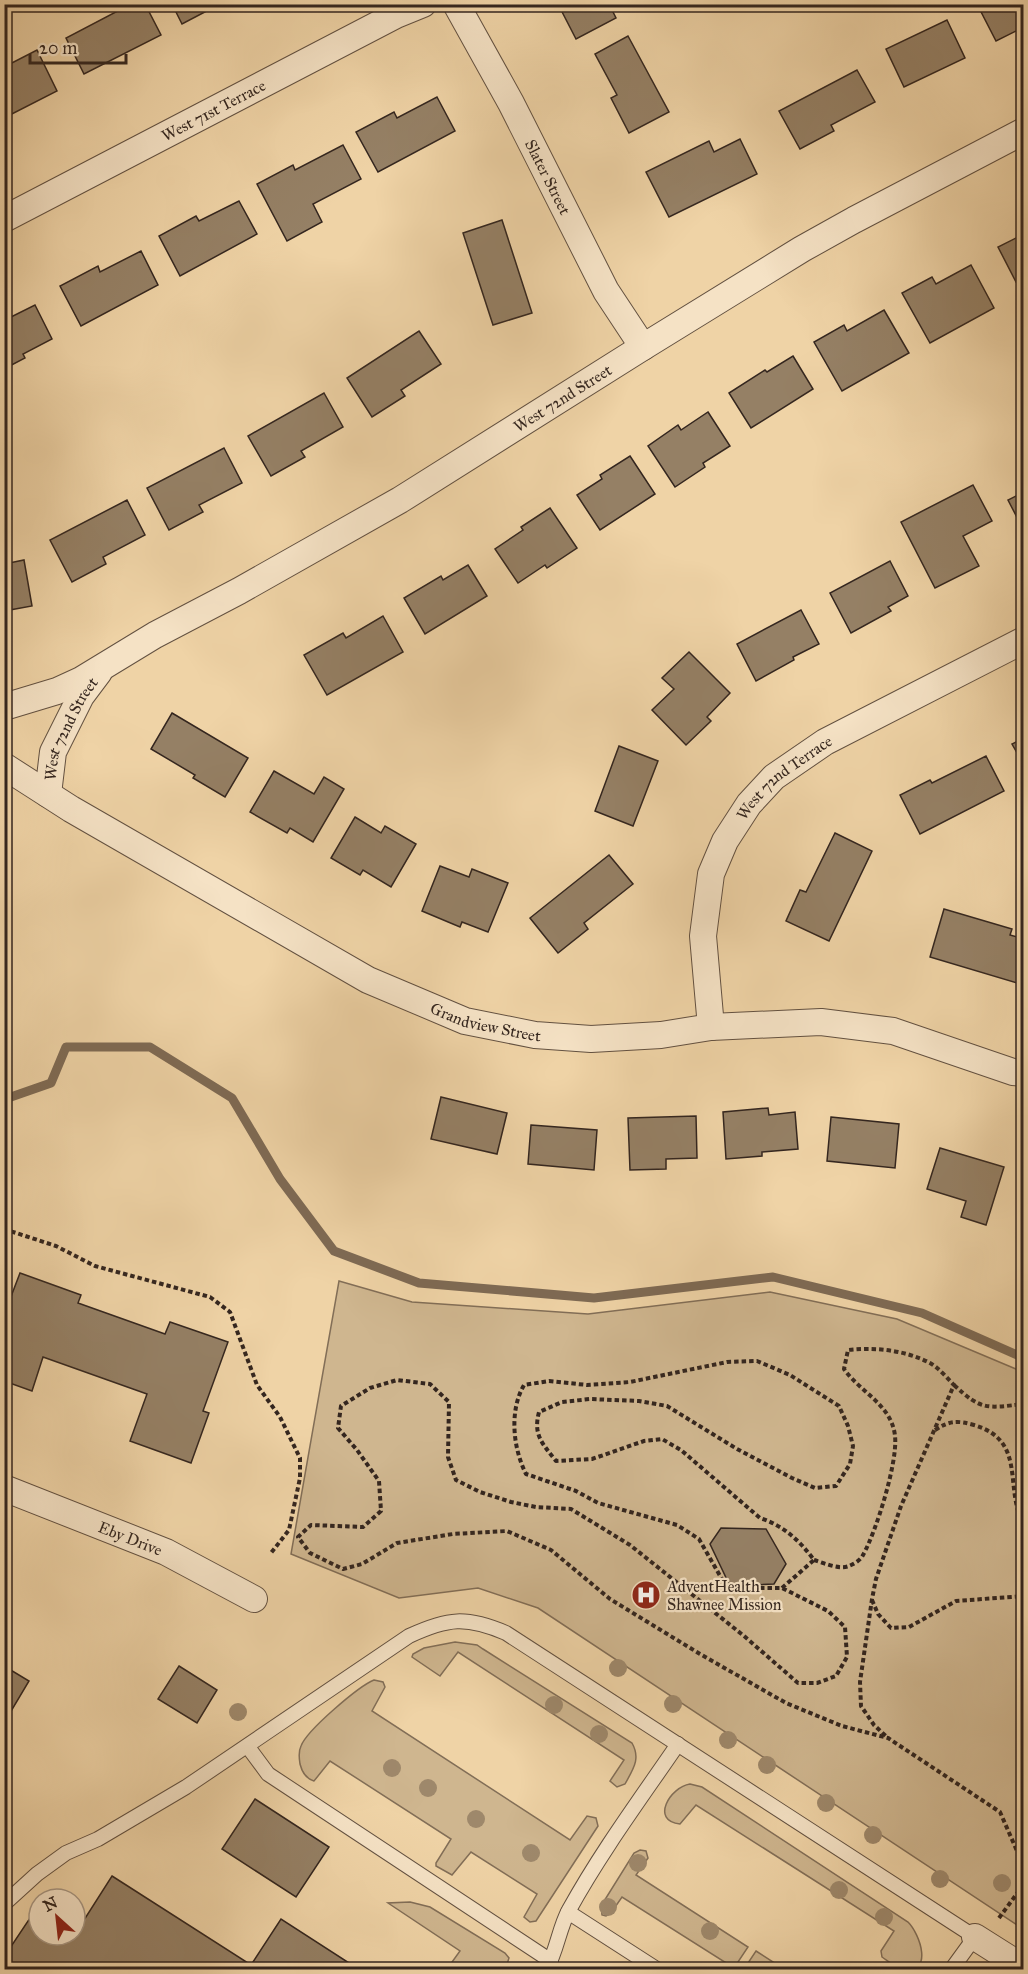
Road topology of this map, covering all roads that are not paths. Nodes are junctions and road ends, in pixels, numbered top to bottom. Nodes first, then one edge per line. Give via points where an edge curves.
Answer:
1 (423, 4) edge
2 (456, 4) edge
3 (1023, 131) edge
4 (4, 219) edge
5 (643, 347) junction
6 (1023, 640) edge
7 (103, 666) junction
8 (4, 707) edge
9 (4, 766) edge
10 (48, 794) junction
11 (711, 1027) junction
12 (1023, 1073) edge
13 (4, 1488) edge
14 (254, 1599) dead end
15 (678, 1744) junction
16 (248, 1747) junction
17 (4, 1904) edge
18 (568, 1912) junction
19 (975, 1937) junction
20 (549, 1965) edge
21 (1023, 1968) edge
22 (658, 1970) edge
23 (951, 1970) edge

1 - 4 street, West 71st Terrace
2 - 5 street, Slater Street via 606,291
3 - 5 street, West 72nd Street via 854,219
5 - 7 street, West 72nd Street via 400,500
6 - 11 street, West 72nd Terrace via 825,742 774,777 749,804 725,841 711,874 702,936
7 - 8 street, West 72nd Street via 57,691
7 - 10 street, West 72nd Street via 81,696 53,752
9 - 10 street, Grandview Street
10 - 11 street, Grandview Street via 368,980 465,1021 535,1035 591,1039
11 - 12 street, Grandview Street via 821,1022 893,1031
13 - 14 street, Eby Drive via 166,1552
15 - 16 lane via 506,1633 484,1623 458,1620 409,1636
15 - 18 lane
15 - 19 lane
16 - 17 lane via 98,1839 66,1853
16 - 20 lane via 268,1774
18 - 20 lane
18 - 22 lane
19 - 21 street
19 - 23 lane

